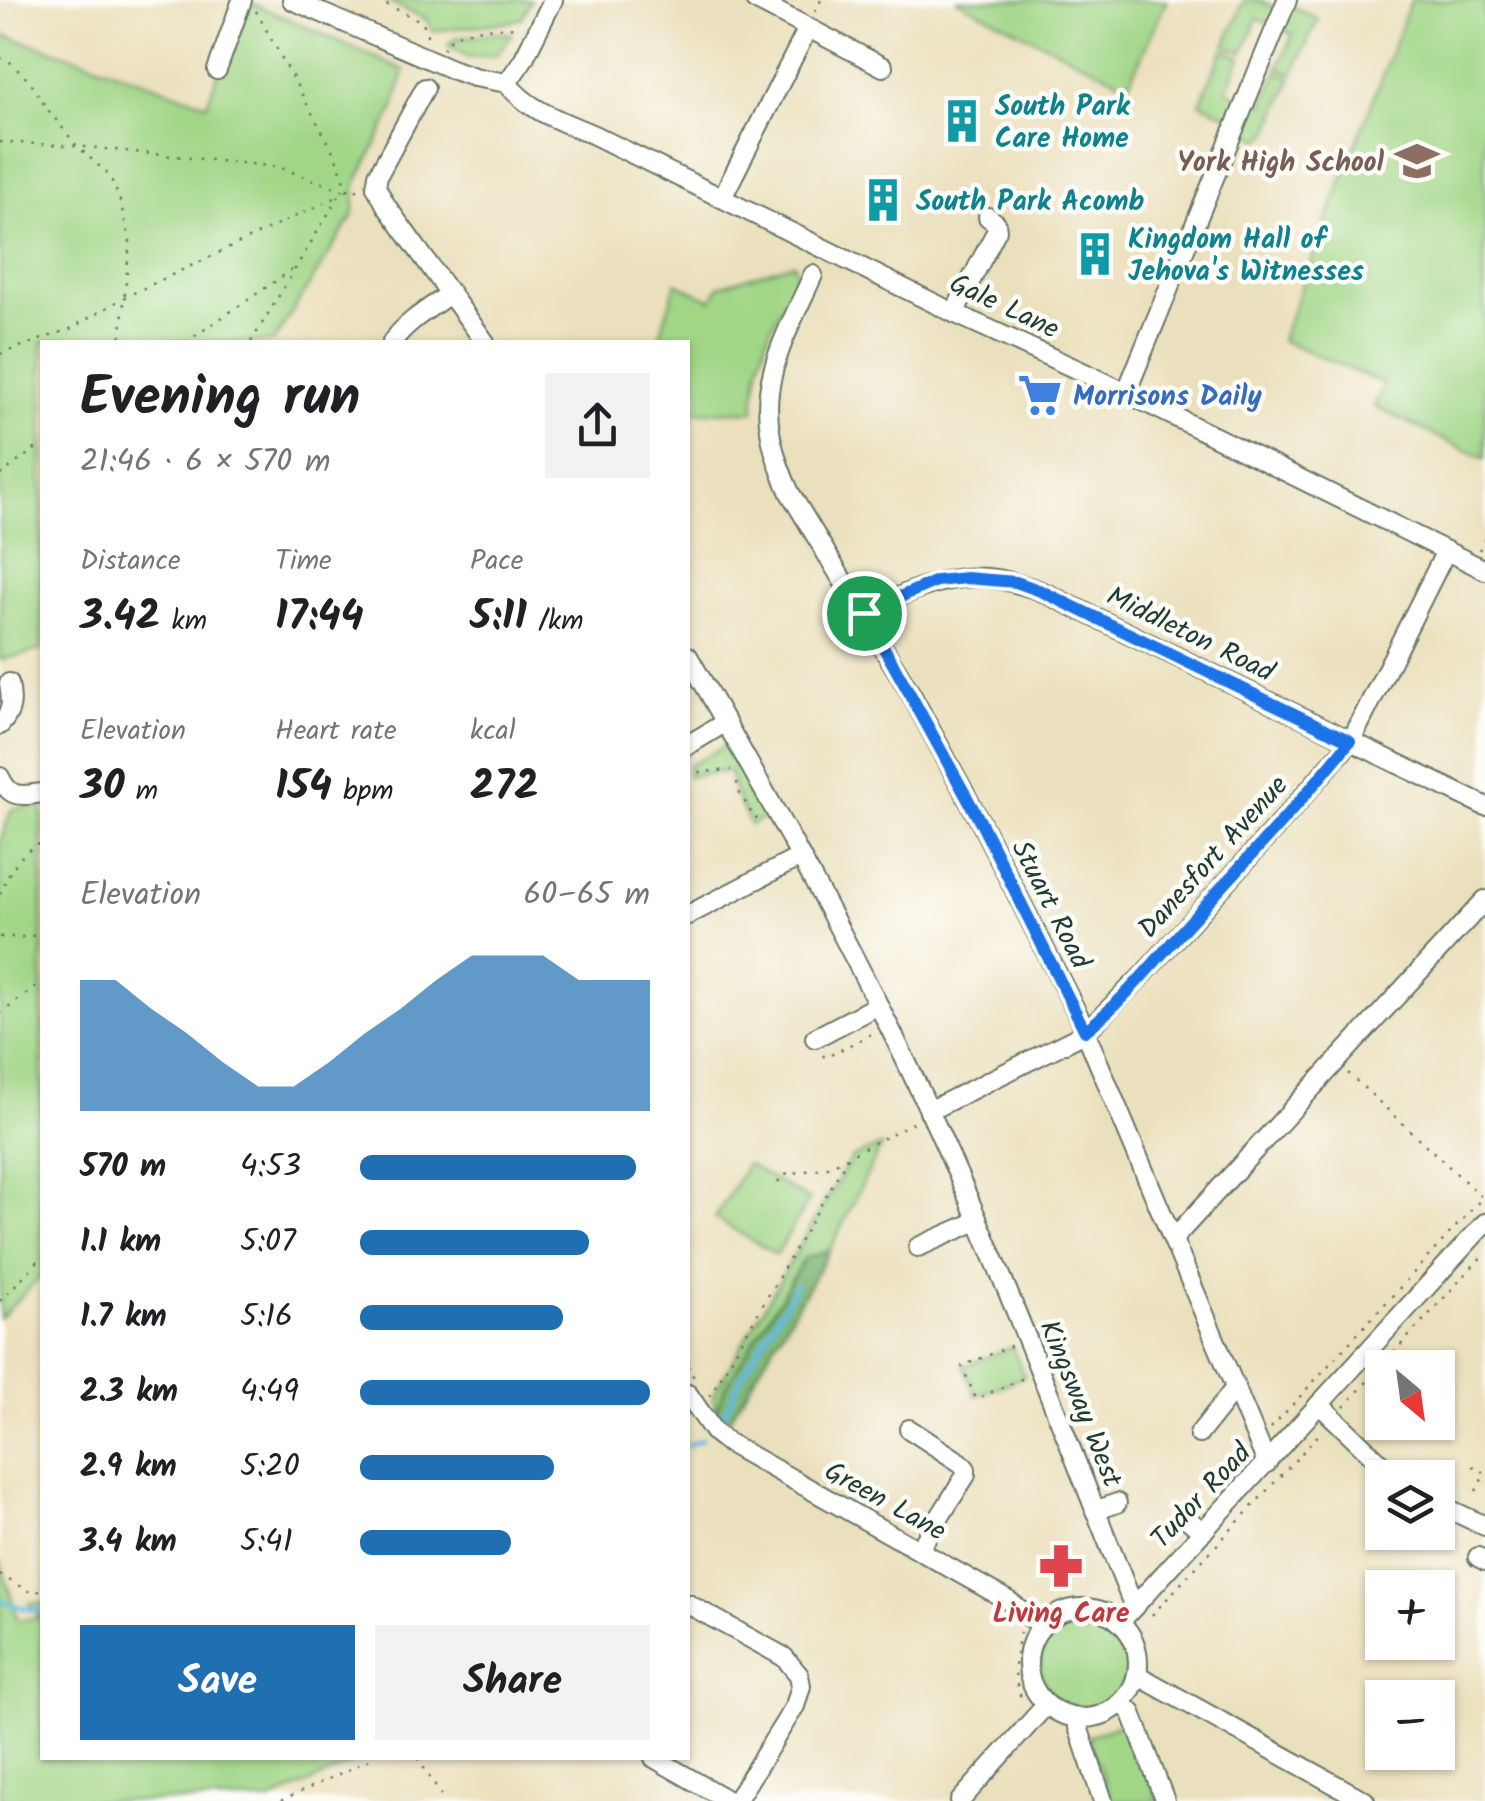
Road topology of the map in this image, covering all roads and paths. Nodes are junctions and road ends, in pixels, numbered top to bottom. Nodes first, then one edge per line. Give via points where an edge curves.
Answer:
1 (292, 0) edge
2 (377, 0) edge
3 (552, 0) edge
4 (755, 0) edge
5 (1287, 0) edge
6 (247, 3) edge
7 (540, 26) junction
8 (808, 28) junction
9 (430, 43) dead end
10 (443, 49) dead end
11 (0, 58) edge
12 (883, 67) dead end
13 (216, 70) dead end
14 (507, 83) junction
15 (418, 93) dead end
16 (0, 142) edge
17 (76, 146) junction
18 (376, 187) junction
19 (347, 191) junction
20 (339, 196) junction
21 (722, 198) junction
22 (988, 217) dead end
23 (297, 266) junction
24 (813, 275) dead end
25 (451, 293) junction
26 (125, 296) junction
27 (954, 312) junction
28 (120, 340) edge
29 (189, 340) edge
30 (252, 340) edge
31 (393, 340) edge
32 (483, 340) edge
33 (0, 354) edge
34 (1126, 393) junction
35 (40, 445) edge
36 (0, 475) edge
37 (1446, 550) junction
38 (1485, 570) edge
39 (860, 580) dead end
40 (890, 586) dead end
41 (864, 613) junction
42 (690, 659) edge
43 (8, 683) dead end
44 (726, 722) junction
45 (0, 725) edge
46 (1350, 741) junction
47 (690, 745) edge
48 (736, 770) dead end
49 (690, 773) edge
50 (737, 780) dead end
51 (2, 790) edge
52 (40, 793) edge
53 (1485, 806) edge
54 (774, 809) junction
55 (40, 845) edge
56 (800, 856) junction
57 (0, 894) edge
58 (1485, 900) edge
59 (690, 913) edge
60 (40, 934) edge
61 (0, 936) edge
62 (40, 984) edge
63 (878, 1006) junction
64 (0, 1014) edge
65 (888, 1026) junction
66 (1085, 1031) junction
67 (815, 1038) joint
68 (1336, 1062) junction
69 (930, 1112) junction
70 (849, 1156) junction
71 (778, 1182) dead end
72 (1484, 1198) edge
73 (977, 1221) junction
74 (1485, 1223) edge
75 (1174, 1238) junction
76 (918, 1247) dead end
77 (1485, 1252) edge
78 (40, 1259) edge
79 (0, 1301) edge
80 (1027, 1340) junction
81 (1040, 1372) junction
82 (1235, 1388) junction
83 (690, 1397) edge
84 (1319, 1404) junction
85 (702, 1416) junction
86 (1270, 1416) dead end
87 (1280, 1418) junction
88 (1334, 1418) junction
89 (908, 1429) dead end
90 (1266, 1433) dead end
91 (1199, 1434) dead end
92 (1377, 1460) edge
93 (1267, 1462) junction
94 (1474, 1466) dead end
95 (1485, 1473) edge
96 (1476, 1492) dead end
97 (1117, 1504) dead end
98 (1095, 1511) junction
99 (1455, 1512) edge
100 (1185, 1517) dead end
101 (1485, 1526) edge
102 (1203, 1532) junction
103 (919, 1550) junction
104 (0, 1575) edge
105 (40, 1591) edge
106 (690, 1605) edge
107 (1134, 1607) junction
108 (1034, 1621) junction
109 (1120, 1622) junction
110 (1138, 1676) junction
111 (1122, 1703) junction
112 (1046, 1705) junction
113 (1026, 1708) dead end
114 (1074, 1718) junction
115 (369, 1760) edge
116 (419, 1760) edge
117 (657, 1760) edge
118 (282, 1801) edge
119 (444, 1801) edge
120 (728, 1801) edge
121 (736, 1801) edge
122 (960, 1801) edge
123 (1103, 1801) edge
124 (1166, 1801) edge
125 (1365, 1801) edge

1 - 14 street via 454,70
2 - 9 path via 423,22
3 - 7 street
4 - 8 street
5 - 34 street
6 - 13 street
6 - 19 path via 334,153
7 - 10 path via 457,34
7 - 14 street
8 - 12 street
8 - 21 street
11 - 17 path via 21,72
14 - 21 street, Gale Lane via 536,110
15 - 18 street
16 - 17 path
17 - 19 path via 278,168
17 - 26 path via 109,175 119,197 130,241
18 - 19 path
18 - 25 street
19 - 20 path
20 - 23 path
20 - 26 path
21 - 27 street, Gale Lane
22 - 27 street via 997,230
23 - 29 path
23 - 30 path
24 - 41 street, Stuart Road via 774,360 771,441 790,493
25 - 31 street
25 - 32 street
26 - 28 path
26 - 33 path via 70,329
27 - 34 street, Gale Lane
34 - 37 street, Gale Lane
35 - 36 path
37 - 38 street, Gale Lane
37 - 46 street, Danesfort Avenue
39 - 40 path
41 - 46 street, Middleton Road via 936,581 1016,582
41 - 66 street, Stuart Road via 982,825
42 - 44 street, Kingsway West
43 - 45 street via 12,702
44 - 47 street
44 - 54 street, Kingsway West
46 - 53 street, Middleton Road
46 - 66 street, Danesfort Avenue
48 - 49 path
50 - 54 path via 755,820
51 - 52 street
54 - 56 street, Kingsway West
55 - 57 path via 20,859
56 - 59 street
56 - 63 street, Kingsway West
58 - 68 street
60 - 61 path
62 - 64 path
63 - 65 street, Kingsway West
63 - 67 street
65 - 67 path via 824,1058
65 - 69 street, Kingsway West
66 - 69 street, Danesfort Avenue
66 - 75 street, Stuart Road
68 - 72 path
68 - 75 street
69 - 70 path
69 - 73 street, Kingsway West
70 - 71 path
70 - 85 path
72 - 87 path
73 - 76 street
73 - 80 street, Kingsway West
74 - 84 street, Tudor Road
75 - 82 street, Stuart Road
77 - 88 path
78 - 79 path
80 - 81 street, Kingsway West
80 - 81 path via 962,1366 976,1399
81 - 98 street, Kingsway West
82 - 91 street
82 - 93 street, Stuart Road
83 - 85 street, Green Lane
84 - 88 street
84 - 93 street, Tudor Road
85 - 103 street, Green Lane via 728,1443
86 - 87 path
87 - 90 path
88 - 92 street
88 - 107 path via 1154,1616
89 - 103 street via 966,1469
93 - 102 street, Tudor Road
94 - 95 path
95 - 96 path
97 - 98 street
98 - 107 street, Kingsway West
99 - 101 street
100 - 102 street
102 - 107 street, Tudor Road
103 - 108 street, Green Lane
104 - 105 path
106 - 121 street via 784,1657 799,1676 795,1706
107 - 109 street, Tudor Road
108 - 109 street via 1090,1608
108 - 112 street via 1028,1674
108 - 113 path via 1022,1624 1015,1661 1014,1684
109 - 110 street via 1136,1646
110 - 111 street
110 - 125 street
111 - 114 street via 1103,1716
111 - 124 street via 1132,1713
112 - 114 street
112 - 122 street
114 - 123 street
115 - 118 path
116 - 119 path
117 - 120 street

